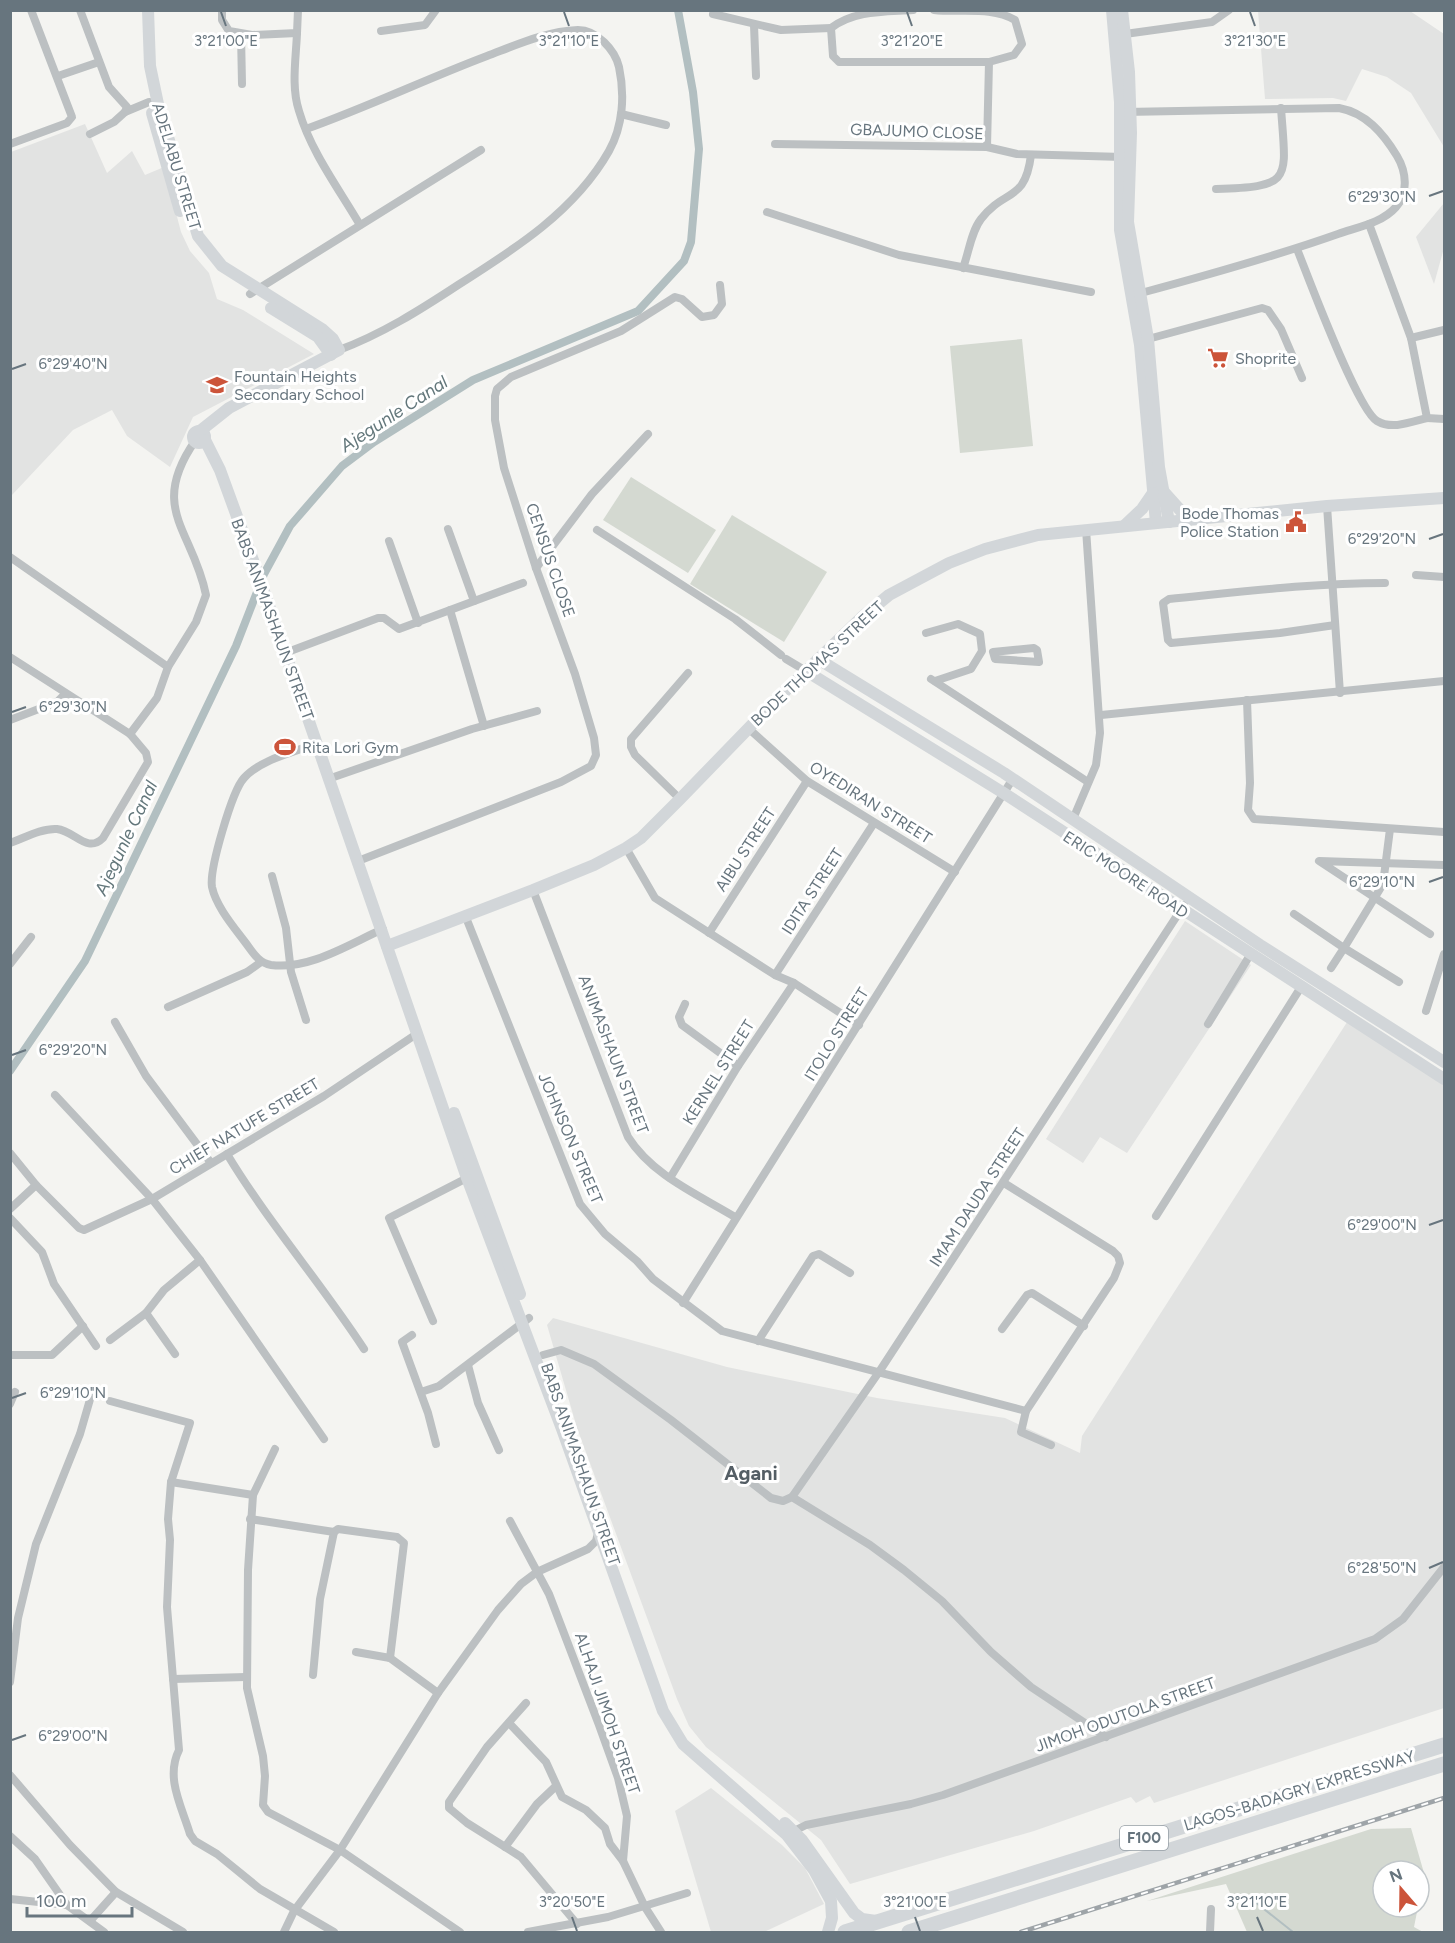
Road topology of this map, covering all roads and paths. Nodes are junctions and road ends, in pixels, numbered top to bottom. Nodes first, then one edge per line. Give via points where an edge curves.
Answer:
1 (32, 10) edge
2 (80, 10) edge
3 (140, 10) edge
4 (148, 10) edge
5 (222, 10) edge
6 (298, 10) edge
7 (436, 10) edge
8 (913, 10) edge
9 (934, 10) edge
10 (1112, 10) edge
11 (1122, 10) edge
12 (1229, 10) edge
13 (713, 14) dead end
14 (754, 25) junction
15 (831, 28) junction
16 (381, 31) dead end
17 (297, 33) junction
18 (241, 34) junction
19 (1125, 34) junction
20 (99, 62) junction
21 (989, 62) junction
22 (58, 76) junction
23 (756, 76) dead end
24 (242, 84) dead end
25 (153, 103) junction
26 (1281, 108) junction
27 (125, 112) junction
28 (1125, 112) junction
29 (621, 114) junction
30 (666, 125) dead end
31 (306, 129) junction
32 (90, 134) dead end
33 (10, 144) edge
34 (775, 144) dead end
35 (987, 147) junction
36 (481, 150) dead end
37 (1031, 155) junction
38 (1125, 157) junction
39 (1216, 189) dead end
40 (767, 212) dead end
41 (1369, 224) junction
42 (360, 225) junction
43 (1297, 249) junction
44 (963, 268) junction
45 (720, 285) dead end
46 (253, 292) junction
47 (1091, 292) dead end
48 (1141, 293) junction
49 (1444, 330) edge
50 (1411, 338) junction
51 (1148, 339) junction
52 (340, 351) junction
53 (1147, 375) junction
54 (1302, 378) dead end
55 (1426, 418) junction
56 (1444, 419) edge
57 (648, 434) dead end
58 (200, 437) junction
59 (1158, 492) junction
60 (1444, 498) edge
61 (1327, 506) junction
62 (1189, 520) junction
63 (1162, 522) junction
64 (1125, 525) junction
65 (448, 529) dead end
66 (1086, 529) junction
67 (597, 530) dead end
68 (389, 542) dead end
69 (10, 557) edge
70 (536, 568) junction
71 (1416, 575) dead end
72 (1444, 577) edge
73 (1384, 582) dead end
74 (523, 583) dead end
75 (1332, 583) junction
76 (474, 601) junction
77 (450, 610) junction
78 (418, 623) junction
79 (1335, 625) junction
80 (926, 633) dead end
81 (993, 652) junction
82 (285, 653) junction
83 (10, 657) edge
84 (818, 659) junction
85 (168, 667) junction
86 (971, 669) junction
87 (806, 671) junction
88 (688, 673) dead end
89 (1444, 681) edge
90 (1340, 693) junction
91 (65, 694) junction
92 (1247, 700) junction
93 (537, 711) dead end
94 (1101, 715) junction
95 (10, 720) edge
96 (484, 726) junction
97 (748, 728) junction
98 (130, 734) junction
99 (318, 743) junction
100 (331, 778) junction
101 (1012, 780) junction
102 (807, 781) junction
103 (1088, 782) junction
104 (1002, 792) junction
105 (680, 800) junction
106 (1073, 819) junction
107 (874, 823) junction
108 (1390, 829) junction
109 (1444, 832) edge
110 (10, 843) edge
111 (626, 848) junction
112 (358, 861) junction
113 (1387, 863) junction
114 (1444, 865) edge
115 (955, 872) junction
116 (272, 876) dead end
117 (533, 890) junction
118 (1190, 896) junction
119 (1376, 898) junction
120 (1182, 909) junction
121 (1294, 914) dead end
122 (465, 915) junction
123 (710, 933) junction
124 (1430, 934) dead end
125 (31, 937) dead end
126 (387, 939) junction
127 (1344, 948) junction
128 (1444, 954) edge
129 (1250, 955) junction
130 (261, 962) junction
131 (10, 964) edge
132 (291, 965) junction
133 (1331, 968) dead end
134 (774, 975) junction
135 (1399, 982) dead end
136 (794, 983) junction
137 (1301, 987) junction
138 (685, 1004) dead end
139 (168, 1007) dead end
140 (1426, 1011) dead end
141 (306, 1020) dead end
142 (115, 1022) dead end
143 (1208, 1024) dead end
144 (859, 1026) junction
145 (418, 1033) junction
146 (1444, 1062) edge
147 (738, 1066) junction
148 (1444, 1077) edge
149 (55, 1095) dead end
150 (10, 1153) edge
151 (227, 1154) junction
152 (211, 1163) junction
153 (467, 1178) junction
154 (670, 1178) junction
155 (1004, 1183) junction
156 (36, 1185) junction
157 (152, 1199) junction
158 (10, 1209) edge
159 (1156, 1216) dead end
160 (735, 1217) junction
161 (10, 1218) edge
162 (200, 1260) junction
163 (850, 1273) dead end
164 (683, 1303) junction
165 (146, 1313) junction
166 (526, 1320) junction
167 (433, 1321) dead end
168 (83, 1326) junction
169 (1084, 1326) junction
170 (1002, 1329) dead end
171 (412, 1335) dead end
172 (110, 1340) dead end
173 (758, 1341) junction
174 (96, 1346) dead end
175 (364, 1349) dead end
176 (175, 1354) dead end
177 (543, 1355) junction
178 (10, 1356) edge
179 (468, 1365) junction
180 (879, 1372) junction
181 (15, 1392) dead end
182 (421, 1392) junction
183 (91, 1396) dead end
184 (110, 1401) dead end
185 (10, 1404) edge
186 (1026, 1411) junction
187 (324, 1439) dead end
188 (436, 1444) dead end
189 (1051, 1445) dead end
190 (275, 1449) dead end
191 (499, 1450) dead end
192 (171, 1482) junction
193 (253, 1495) junction
194 (792, 1497) junction
195 (250, 1519) junction
196 (510, 1521) dead end
197 (334, 1532) junction
198 (598, 1533) junction
199 (588, 1548) junction
200 (606, 1554) junction
201 (1444, 1567) edge
202 (537, 1572) junction
203 (644, 1651) junction
204 (356, 1652) dead end
205 (390, 1658) junction
206 (313, 1675) dead end
207 (246, 1677) junction
208 (173, 1679) junction
209 (10, 1682) edge
210 (438, 1694) junction
211 (525, 1703) dead end
212 (509, 1722) junction
213 (1106, 1737) junction
214 (1444, 1744) edge
215 (1444, 1764) edge
216 (10, 1775) edge
217 (556, 1786) junction
218 (790, 1833) junction
219 (10, 1836) edge
220 (506, 1846) junction
221 (340, 1850) junction
222 (623, 1861) junction
223 (116, 1892) junction
224 (687, 1893) dead end
225 (10, 1899) edge
226 (67, 1905) junction
227 (645, 1907) junction
228 (1211, 1909) dead end
229 (294, 1911) junction
230 (90, 1921) junction
231 (878, 1921) junction
232 (577, 1924) junction
233 (104, 1932) edge
234 (183, 1932) edge
235 (284, 1932) edge
236 (334, 1932) edge
237 (459, 1932) edge
238 (528, 1932) edge
239 (661, 1932) edge
240 (828, 1932) edge
241 (845, 1932) edge
242 (909, 1932) edge
243 (1210, 1932) edge

1 - 22 street
2 - 20 street
3 - 25 main road, ADELABU STREET
4 - 25 main road, ADELABU STREET
5 - 18 street via 225,27
6 - 17 street
7 - 16 street via 425,25
8 - 15 street via 869,13
9 - 21 street via 991,11 1015,20 1022,39 1019,50 1005,59
10 - 28 main road
11 - 19 main road
12 - 19 street via 1212,22
13 - 14 street
14 - 15 street via 782,30
14 - 23 street
15 - 21 street via 830,49 839,62
17 - 18 street
17 - 31 street via 295,89
18 - 24 street
19 - 28 main road
20 - 22 street
20 - 27 street via 110,87 127,107
21 - 35 street
22 - 33 street via 71,120
25 - 27 street
25 - 46 main road, ADELABU STREET via 182,216 194,247 209,265
26 - 28 street
26 - 39 street via 1285,154 1278,177 1263,186
26 - 41 street via 1349,110 1369,120 1383,136 1405,173 1403,196 1397,206
27 - 32 street
28 - 38 main road
29 - 30 street
29 - 31 street via 618,64 610,48 581,30 556,32 504,49
29 - 52 street via 609,150 587,184 540,230 413,314
31 - 42 street
34 - 35 street, GBAJUMO CLOSE
35 - 37 street, GBAJUMO CLOSE
36 - 42 street
37 - 38 street, GBAJUMO CLOSE
37 - 44 street via 1029,173 1020,189 979,221
38 - 48 main road via 1128,222
38 - 53 main road via 1120,230
40 - 44 street via 866,247
41 - 43 street
41 - 50 street
42 - 46 street
43 - 48 street
43 - 55 street via 1368,412 1377,421 1391,425
44 - 47 street
45 - 70 street, CENSUS CLOSE via 722,304 714,315 702,317 675,297 635,324 511,377 497,389 494,407 502,457
46 - 52 main road, ADELABU STREET
48 - 51 main road
49 - 50 street
50 - 55 street
51 - 53 main road
51 - 54 street via 1262,308 1268,310 1281,329
52 - 58 main road via 229,408
53 - 59 main road
55 - 56 street
57 - 70 street via 592,494
58 - 82 main road, BABS ANIMASHAUN STREET via 217,463
58 - 85 street via 177,475 172,500 206,595 196,621
59 - 62 main road
59 - 63 main road
59 - 64 main road
60 - 61 main road, BODE THOMAS STREET
61 - 62 main road, BODE THOMAS STREET
61 - 75 street
62 - 63 main road, BODE THOMAS STREET
63 - 64 main road, BODE THOMAS STREET
64 - 66 main road, BODE THOMAS STREET
65 - 76 street
66 - 84 main road, BODE THOMAS STREET via 1006,543 918,578 889,595
66 - 94 street
67 - 87 street via 735,619
68 - 78 street
69 - 85 street
70 - 112 street, CENSUS CLOSE via 594,738 596,754 591,766 561,782
71 - 72 street
73 - 75 street
74 - 76 street
75 - 79 street
75 - 79 street via 1168,599 1162,603 1171,643
76 - 77 street
77 - 78 street
77 - 96 street
78 - 82 street via 399,629 378,618
79 - 90 street
80 - 86 street via 958,624 980,634 982,651
81 - 81 street via 995,659 1039,662 1034,648
81 - 86 street
82 - 99 main road, BABS ANIMASHAUN STREET
83 - 91 street
84 - 87 main road, BODE THOMAS STREET
84 - 101 main road, ERIC MOORE ROAD
85 - 98 street via 157,698
86 - 103 street via 933,680
87 - 97 main road, BODE THOMAS STREET
87 - 104 main road, ERIC MOORE ROAD
88 - 105 street via 631,739 630,747
89 - 90 street
90 - 92 street
91 - 95 street via 57,702
91 - 98 street
92 - 94 street
92 - 108 street via 1248,810 1254,819
93 - 96 street
94 - 103 street via 1099,752
96 - 100 street
97 - 102 street, OYEDIRAN STREET
97 - 105 main road, BODE THOMAS STREET
98 - 110 street via 146,753 148,762 99,842 90,846 57,829
99 - 100 main road, BABS ANIMASHAUN STREET
99 - 130 street via 260,766 241,780 215,859 215,896
100 - 112 main road, BABS ANIMASHAUN STREET
101 - 104 street, ITOLO STREET
101 - 106 main road, ERIC MOORE ROAD
102 - 107 street, OYEDIRAN STREET
102 - 123 street, AIBU STREET
103 - 106 street
104 - 115 street, ITOLO STREET
104 - 120 main road, ERIC MOORE ROAD
105 - 111 main road, BODE THOMAS STREET
106 - 118 main road, ERIC MOORE ROAD
107 - 115 street, OYEDIRAN STREET
107 - 134 street, IDITA STREET
108 - 109 street
108 - 113 street
111 - 117 main road, BODE THOMAS STREET
111 - 123 street via 655,898
112 - 126 main road, BABS ANIMASHAUN STREET
113 - 114 street
113 - 119 street
113 - 119 street via 1319,861
115 - 144 street, ITOLO STREET
116 - 132 street
117 - 122 main road, BODE THOMAS STREET
117 - 154 street, ANIMASHAUN STREET via 628,1137 644,1158
118 - 120 street, IMAM DAUDA STREET
118 - 146 main road, ERIC MOORE ROAD
119 - 124 street
119 - 127 street
120 - 129 main road, ERIC MOORE ROAD
120 - 155 street, IMAM DAUDA STREET
121 - 127 street
122 - 126 main road, BODE THOMAS STREET
122 - 164 street, JOHNSON STREET via 580,1204 604,1234
123 - 134 street
125 - 131 street
126 - 132 street
126 - 145 main road, BABS ANIMASHAUN STREET
126 - 166 main road, BABS ANIMASHAUN STREET
127 - 133 street
127 - 135 street
128 - 140 street
129 - 137 main road, ERIC MOORE ROAD
129 - 143 street
130 - 132 street
130 - 139 street
132 - 141 street
134 - 136 street
136 - 144 street
136 - 147 street, KERNEL STREET
137 - 148 main road, ERIC MOORE ROAD
137 - 159 street
138 - 147 street via 679,1017 682,1025
142 - 152 street via 146,1076
144 - 160 street, ITOLO STREET
145 - 151 street, CHIEF NATUFE STREET
145 - 153 main road, BABS ANIMASHAUN STREET
147 - 154 street, KERNEL STREET
149 - 157 street
150 - 156 street
151 - 152 street, CHIEF NATUFE STREET
151 - 175 street
152 - 157 street, CHIEF NATUFE STREET
153 - 166 main road, BABS ANIMASHAUN STREET
153 - 167 street via 389,1218
154 - 160 street, ANIMASHAUN STREET
155 - 169 street via 1118,1256 1120,1263 1114,1278
155 - 180 street, IMAM DAUDA STREET
156 - 157 street, CHIEF NATUFE STREET via 84,1230
156 - 158 street
157 - 162 street
160 - 164 street, ITOLO STREET
161 - 168 street via 42,1252 54,1284
162 - 165 street via 170,1284
162 - 187 street
163 - 173 street via 819,1254 813,1256
164 - 173 street, JOHNSON STREET via 722,1331
165 - 172 street
165 - 176 street
166 - 177 main road, BABS ANIMASHAUN STREET
166 - 179 street
166 - 198 main road, BABS ANIMASHAUN STREET
168 - 174 street
168 - 178 street via 52,1355
169 - 170 street via 1032,1293
169 - 186 street
171 - 182 street via 402,1342
173 - 180 street, JOHNSON STREET
177 - 194 street via 561,1350 594,1364 771,1498 783,1501
177 - 203 main road, BABS ANIMASHAUN STREET
179 - 182 street via 439,1386
179 - 191 street via 477,1403
180 - 186 street, JOHNSON STREET
180 - 194 street, IMAM DAUDA STREET
181 - 185 street
182 - 188 street
183 - 209 street via 36,1544 18,1618
184 - 192 street via 190,1423
186 - 189 street via 1021,1432
190 - 193 street
192 - 193 street
192 - 208 street via 167,1607
193 - 195 street
194 - 213 street via 904,1570 1031,1687
195 - 197 street
195 - 207 street
196 - 202 street, ALHAJI JIMOH STREET
197 - 205 street via 338,1529 397,1537 404,1544
197 - 206 street via 320,1599
198 - 199 street
198 - 200 main road, BABS ANIMASHAUN STREET
199 - 200 street
199 - 202 street
200 - 203 main road, BABS ANIMASHAUN STREET
201 - 213 street, JIMOH ODUTOLA STREET via 1403,1619 1376,1639
202 - 210 street via 498,1610
202 - 222 street, ALHAJI JIMOH STREET via 556,1612 618,1778 627,1816
203 - 218 main road, BABS ANIMASHAUN STREET via 663,1711 677,1737 709,1769
204 - 205 street
205 - 210 street
207 - 208 street
207 - 221 street via 263,1756 264,1809
208 - 229 street via 179,1750 173,1764 173,1780 190,1834
210 - 221 street
211 - 212 street
212 - 217 street via 546,1762
212 - 220 street via 449,1802 453,1814
213 - 218 street, JIMOH ODUTOLA STREET via 922,1801 806,1825
214 - 231 highway, LAGOS-BADAGRY EXPRESSWAY / F100
215 - 242 highway, LAGOS-BADAGRY EXPRESSWAY / F100
216 - 223 street
217 - 220 street via 537,1804
217 - 222 street via 569,1803 597,1819
218 - 231 main road, BABS ANIMASHAUN STREET via 832,1879 854,1913 862,1919
218 - 240 main road, BABS ANIMASHAUN STREET via 829,1895 833,1910
219 - 226 street via 35,1859
220 - 232 street via 532,1868
221 - 229 street
221 - 237 street
222 - 227 street
223 - 230 street
223 - 234 street
224 - 227 street
225 - 226 street
226 - 230 street
227 - 232 street
227 - 239 street
228 - 243 street
229 - 235 street
229 - 236 street
230 - 233 street
231 - 241 highway, LAGOS-BADAGRY EXPRESSWAY / F100
232 - 238 street

